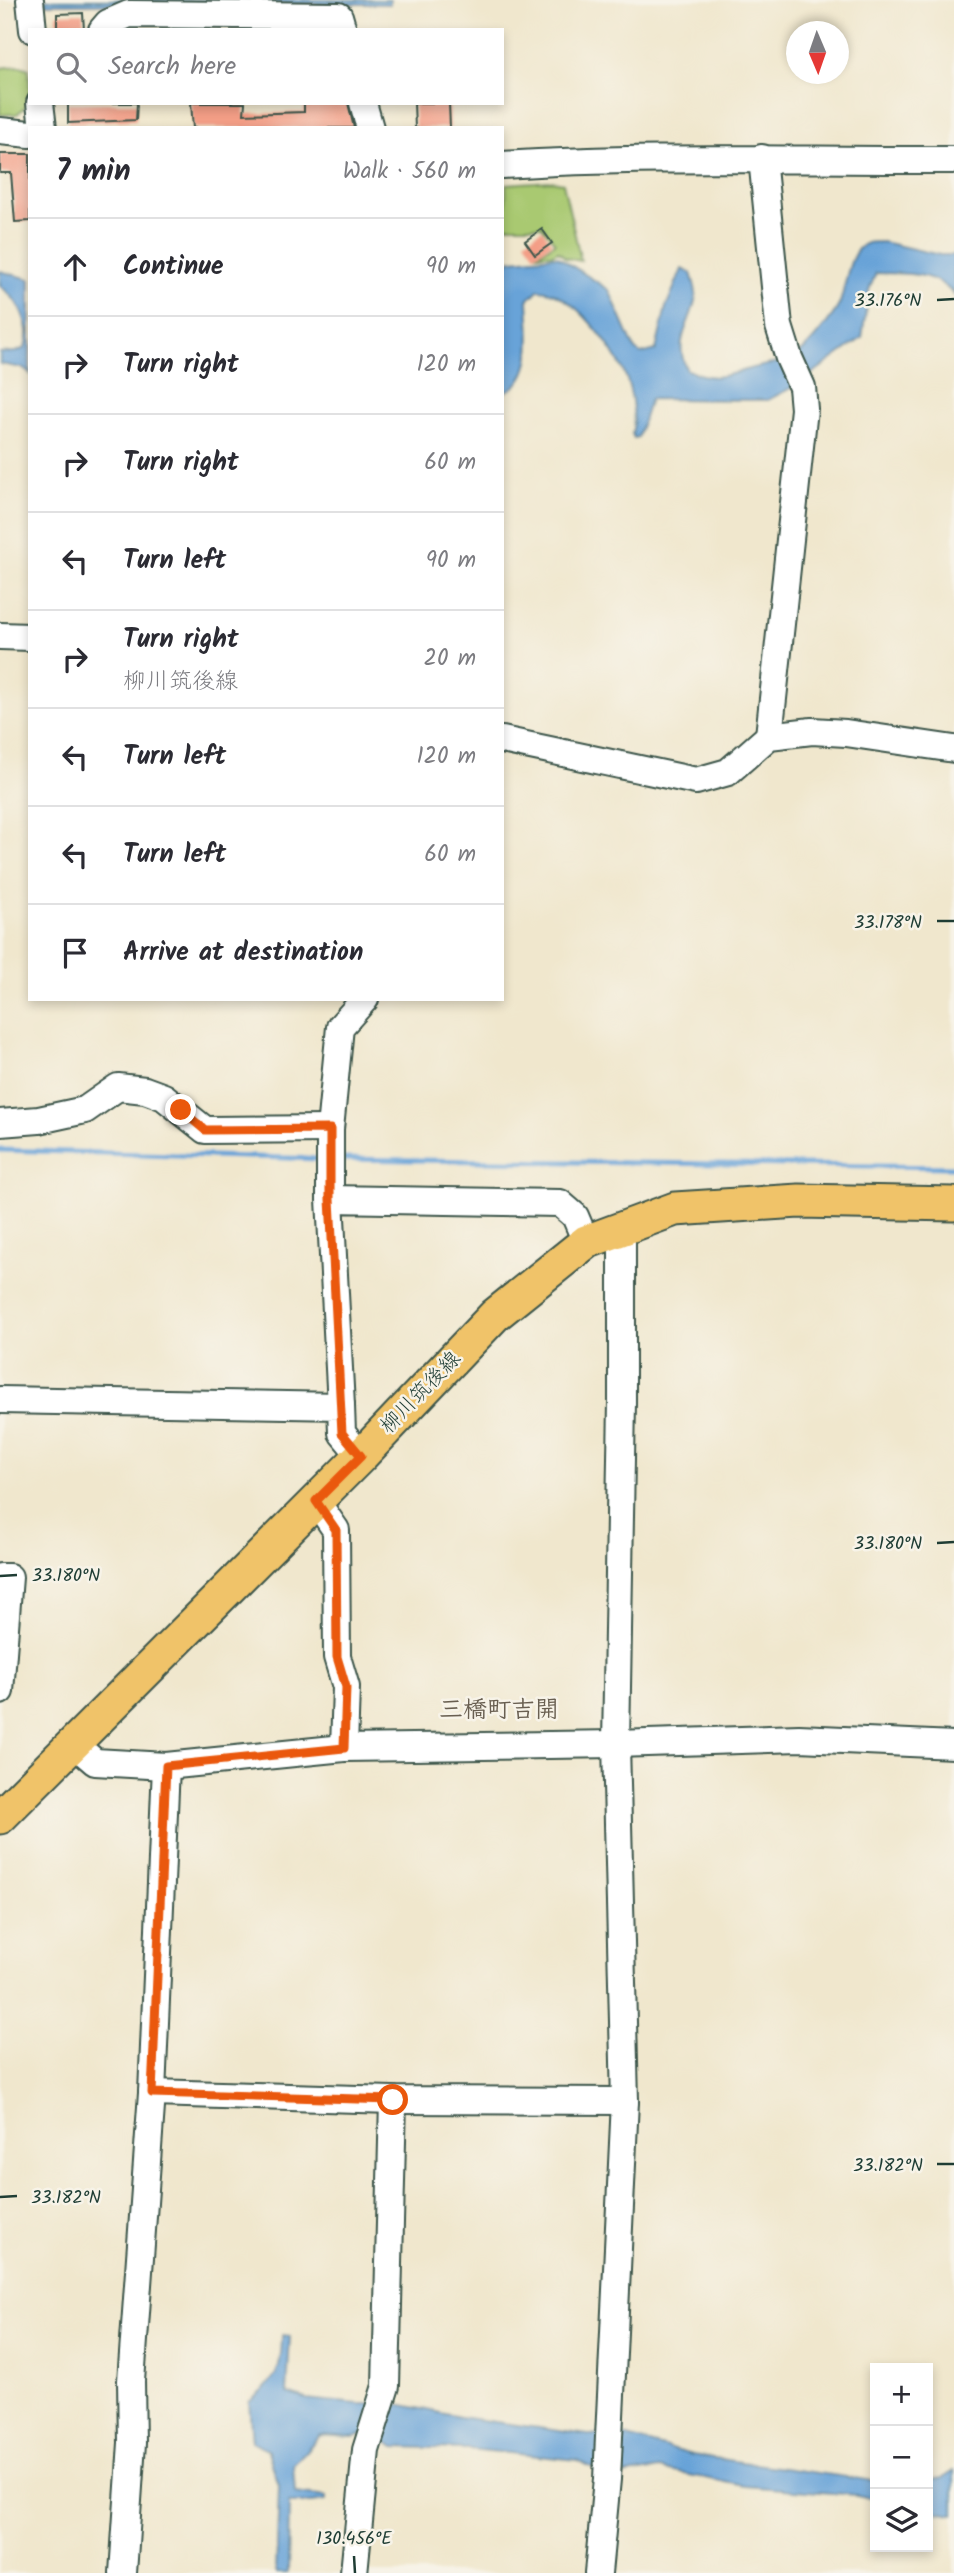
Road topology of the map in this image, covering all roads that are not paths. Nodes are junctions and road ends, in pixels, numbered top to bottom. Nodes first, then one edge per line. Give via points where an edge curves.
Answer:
1 (30, 0) edge
2 (260, 8) edge
3 (166, 22) edge
4 (33, 28) edge
5 (104, 28) edge
6 (342, 28) edge
7 (40, 105) edge
8 (364, 105) edge
9 (43, 126) edge
10 (369, 126) edge
11 (0, 131) edge
12 (28, 134) edge
13 (762, 158) junction
14 (954, 160) edge
15 (504, 166) edge
16 (0, 636) edge
17 (28, 637) edge
18 (769, 736) junction
19 (504, 740) edge
20 (954, 749) edge
21 (363, 1001) edge
22 (0, 1123) edge
23 (330, 1129) junction
24 (330, 1199) junction
25 (954, 1204) edge
26 (622, 1228) junction
27 (586, 1242) junction
28 (0, 1400) edge
29 (341, 1406) junction
30 (361, 1456) junction
31 (316, 1501) junction
32 (0, 1577) edge
33 (0, 1691) edge
34 (74, 1744) junction
35 (616, 1744) junction
36 (954, 1745) edge
37 (344, 1748) junction
38 (166, 1766) junction
39 (1, 1816) edge
40 (152, 2093) junction
41 (393, 2100) junction
42 (625, 2101) junction
43 (123, 2573) edge
44 (354, 2573) edge
45 (598, 2573) edge

1 - 4 street
2 - 3 street
2 - 6 street via 339,16
3 - 5 street via 130,14
7 - 9 street
8 - 10 street
11 - 12 street
13 - 14 street
13 - 15 street
13 - 18 street via 779,326 802,387 804,409
16 - 17 street
18 - 19 street via 728,772 696,781
18 - 20 street via 846,733
21 - 23 street via 340,1027
22 - 23 street via 85,1110 118,1087 164,1097 205,1130
23 - 24 street
24 - 27 street via 560,1203 575,1216
24 - 29 street
25 - 26 main road, 柳川筑後線 via 730,1204 675,1209
26 - 27 main road, 柳川筑後線
26 - 35 street
27 - 30 main road, 柳川筑後線 via 495,1315
28 - 29 street
29 - 30 street via 342,1433
30 - 31 main road, 柳川筑後線
31 - 34 main road, 柳川筑後線
31 - 37 street via 336,1530 337,1657 346,1687
32 - 33 street via 9,1577
34 - 38 street via 95,1762
34 - 39 main road, 柳川筑後線
35 - 36 street via 799,1738
35 - 37 street
35 - 42 street
37 - 38 street
38 - 40 street
40 - 41 street
40 - 43 street via 131,2381 132,2443
41 - 42 street
41 - 44 street via 386,2386 366,2450
42 - 45 street via 607,2479

